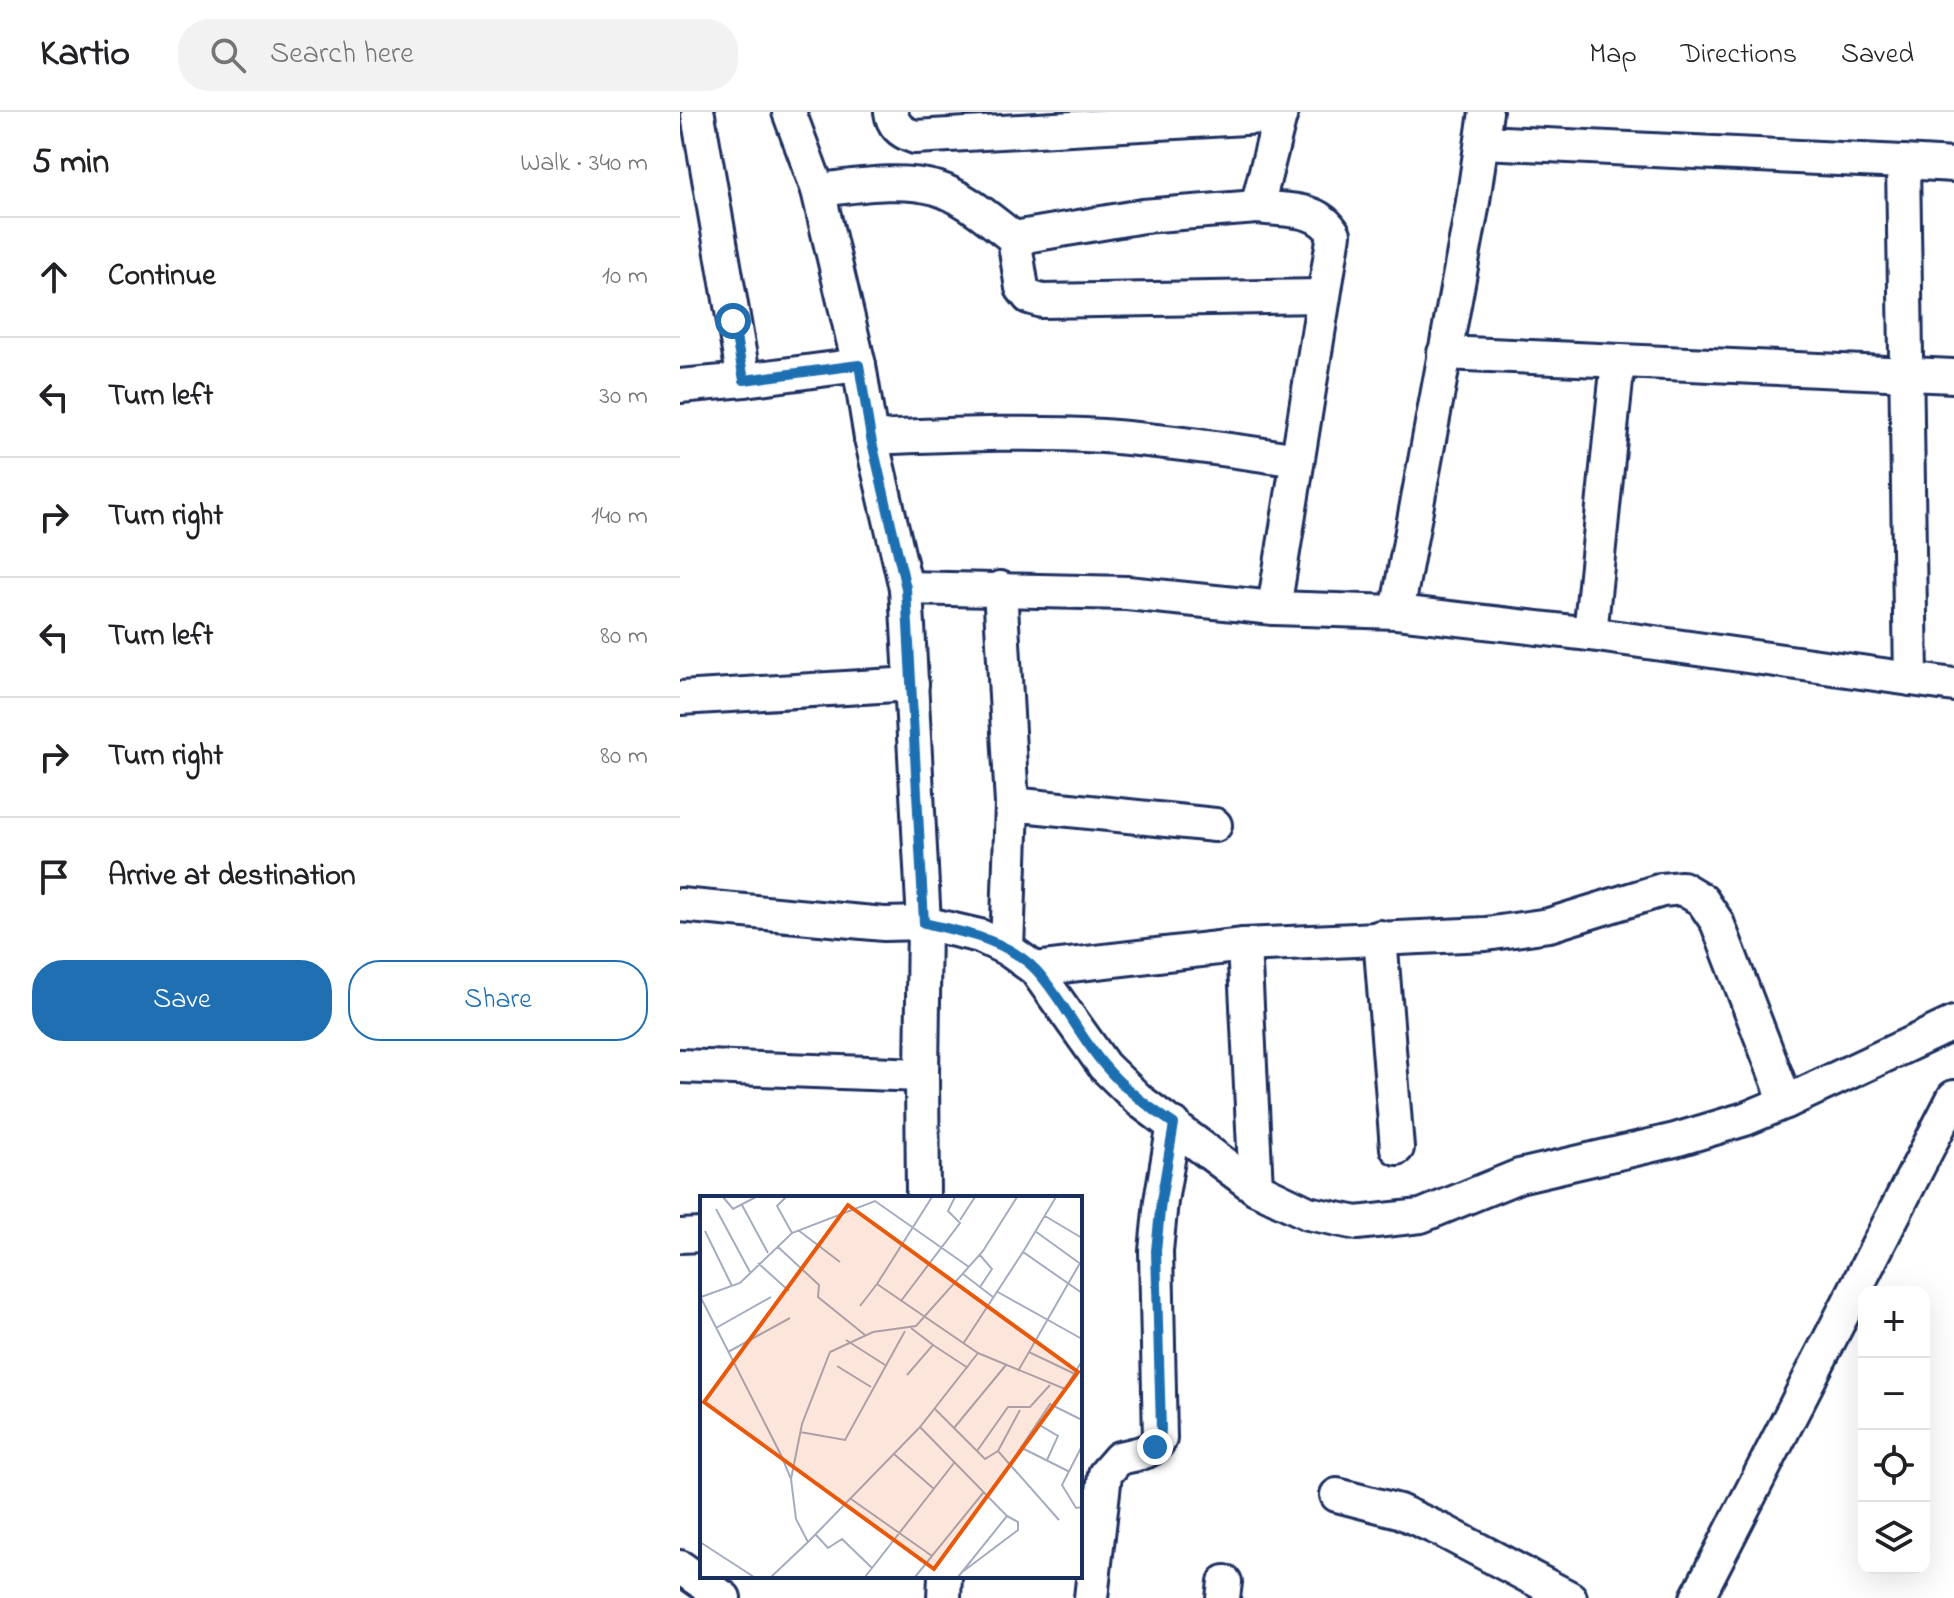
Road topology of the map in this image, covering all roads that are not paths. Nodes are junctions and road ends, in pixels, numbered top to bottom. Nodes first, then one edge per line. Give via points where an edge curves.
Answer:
1 (789, 112) edge
2 (891, 112) edge
3 (1280, 114) edge
4 (695, 115) edge
5 (1174, 117) edge
6 (1023, 121) edge
7 (1485, 127) edge
8 (1903, 162) junction
9 (1954, 165) edge
10 (818, 190) junction
11 (1257, 207) junction
12 (1014, 238) junction
13 (1323, 296) junction
14 (1444, 353) junction
15 (1618, 361) junction
16 (859, 365) junction
17 (1907, 376) junction
18 (1954, 376) edge
19 (744, 380) junction
20 (680, 386) edge
21 (871, 438) junction
22 (1297, 460) junction
23 (906, 588) junction
24 (1000, 588) junction
25 (1274, 608) junction
26 (1397, 612) junction
27 (1590, 634) junction
28 (1911, 679) junction
29 (912, 684) junction
30 (1954, 685) edge
31 (680, 698) edge
32 (1012, 804) junction
33 (1215, 825) dead end
34 (680, 905) edge
35 (924, 923) junction
36 (1380, 937) junction
37 (1244, 945) junction
38 (1007, 949) junction
39 (1035, 969) junction
40 (1954, 1023) edge
41 (680, 1066) edge
42 (922, 1075) junction
43 (1954, 1097) edge
44 (1786, 1102) junction
45 (1174, 1124) junction
46 (1397, 1148) dead end
47 (1256, 1188) junction
48 (923, 1196) edge
49 (700, 1235) edge
50 (680, 1236) edge
51 (1337, 1495) dead end
52 (680, 1567) edge
53 (945, 1578) edge
54 (724, 1598) edge
55 (944, 1598) edge
56 (1091, 1598) edge
57 (1570, 1598) edge
58 (1697, 1598) edge

1 - 10 street
2 - 6 street via 901,132 915,137
3 - 5 street
3 - 11 street
4 - 19 street
5 - 6 street
7 - 8 street
7 - 14 street
8 - 9 street
8 - 17 street
10 - 12 street via 895,183 937,189
10 - 16 street
11 - 12 street via 1143,216
11 - 13 street via 1315,214 1327,222 1334,234
12 - 13 street via 1022,288 1042,301
13 - 22 street
14 - 15 street
14 - 26 street
15 - 17 street
15 - 27 street
16 - 19 street
16 - 21 street
17 - 18 street
17 - 28 street
19 - 20 street
21 - 22 street via 1102,436
21 - 23 street
22 - 25 street
23 - 24 street
23 - 29 street
24 - 25 street via 1127,593
24 - 32 street
25 - 26 street
26 - 27 street
27 - 28 street
28 - 30 street
29 - 31 street
29 - 35 street
32 - 33 street
32 - 38 street
34 - 35 street
35 - 38 street via 980,936
35 - 42 street
36 - 37 street
36 - 44 street via 1486,934 1549,925 1682,888 1702,900 1717,922
36 - 46 street
37 - 39 street
37 - 47 street
38 - 39 street
39 - 45 street via 1104,1066
40 - 44 street
41 - 42 street
42 - 48 street
43 - 58 street
44 - 47 street via 1675,1140 1519,1176 1421,1216 1357,1223 1308,1213
45 - 47 street
45 - 56 street via 1156,1251 1160,1439 1147,1452 1119,1458 1105,1474
49 - 50 street
51 - 57 street via 1399,1511
52 - 54 street
53 - 55 street

